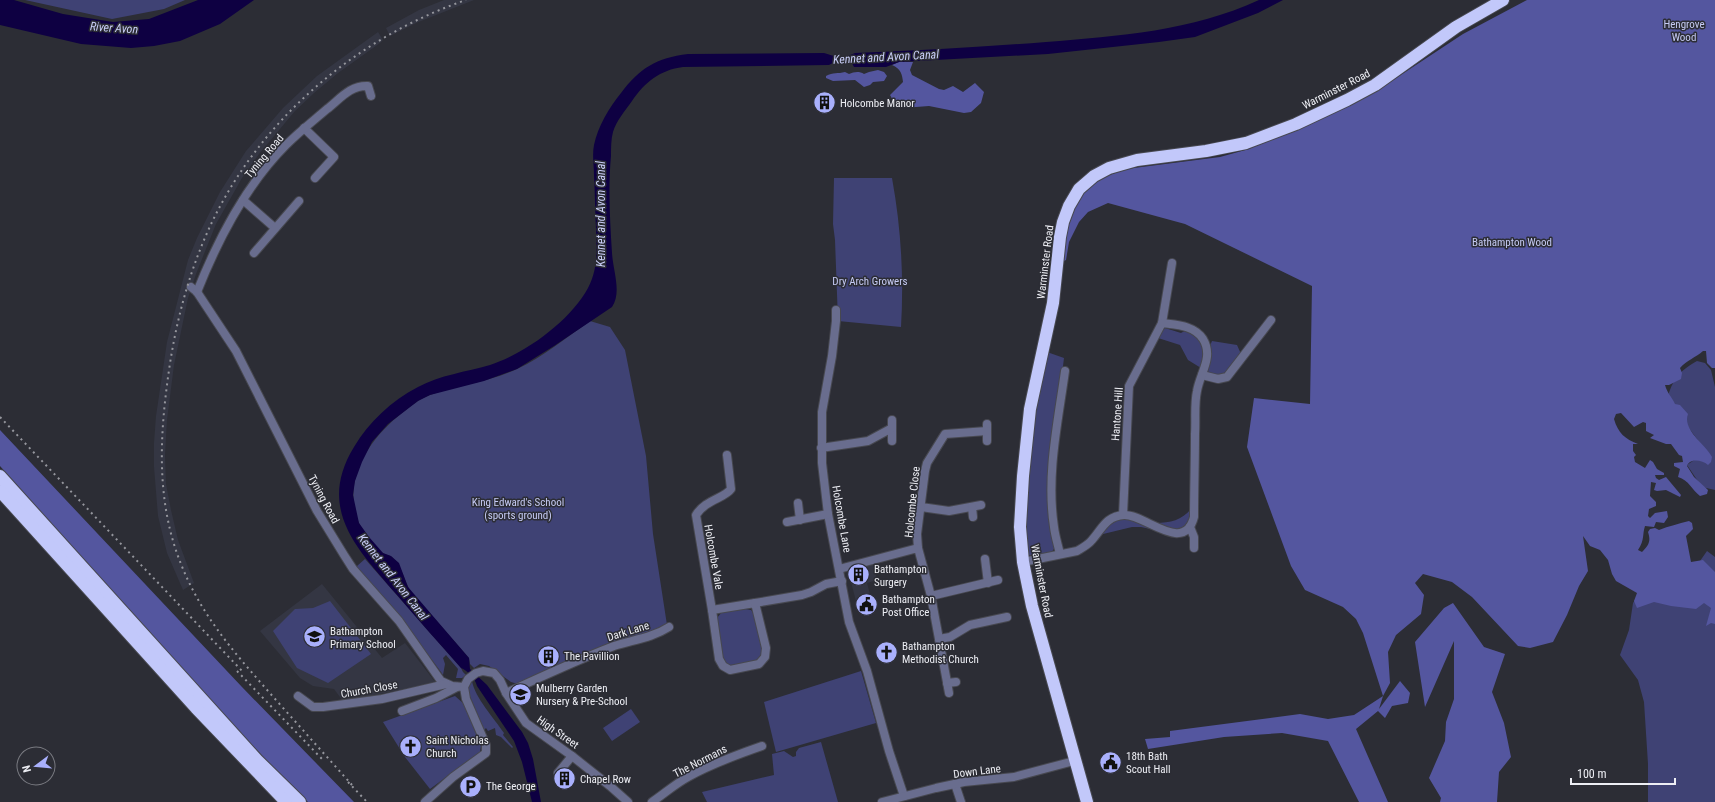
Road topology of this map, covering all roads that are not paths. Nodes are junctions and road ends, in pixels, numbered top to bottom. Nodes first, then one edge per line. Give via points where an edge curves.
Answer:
1 (1502, 0) edge
2 (371, 96) dead end
3 (304, 128) junction
4 (315, 178) dead end
5 (243, 200) junction
6 (299, 201) dead end
7 (275, 228) junction
8 (254, 253) dead end
9 (1172, 264) dead end
10 (836, 310) dead end
11 (1271, 320) dead end
12 (1162, 323) junction
13 (1065, 371) dead end
14 (1202, 375) junction
15 (892, 441) dead end
16 (987, 441) dead end
17 (821, 448) junction
18 (727, 455) dead end
19 (0, 476) edge
20 (0, 491) edge
21 (798, 503) dead end
22 (981, 505) dead end
23 (921, 507) junction
24 (972, 507) junction
25 (828, 514) junction
26 (1123, 515) junction
27 (973, 517) dead end
28 (800, 520) junction
29 (787, 522) dead end
30 (1190, 527) junction
31 (918, 548) junction
32 (1194, 548) dead end
33 (1060, 554) junction
34 (986, 559) dead end
35 (1023, 562) junction
36 (839, 569) junction
37 (998, 580) dead end
38 (842, 581) junction
39 (988, 583) junction
40 (931, 596) junction
41 (755, 603) junction
42 (712, 610) junction
43 (1007, 617) dead end
44 (669, 627) dead end
45 (939, 639) junction
46 (446, 684) junction
47 (462, 685) junction
48 (506, 693) junction
49 (949, 693) dead end
50 (298, 696) dead end
51 (402, 711) dead end
52 (762, 746) dead end
53 (572, 756) junction
54 (1074, 761) junction
55 (558, 773) dead end
56 (955, 784) junction
57 (904, 796) junction
58 (286, 802) edge
59 (300, 802) edge
60 (425, 802) edge
61 (628, 802) edge
62 (652, 802) edge
63 (882, 802) edge
64 (961, 802) edge
65 (1087, 802) edge

1 - 35 highway, Warminster Road via 1456,27 1375,85 1296,124 1235,145 1119,164 1094,176 1079,189 1063,222 1053,303 1030,410 1020,527
2 - 3 street, Tyning Road via 368,86 352,89
3 - 4 street via 334,157
3 - 5 street, Tyning Road via 264,170
5 - 7 street
5 - 46 street, Tyning Road via 194,290 236,351 317,511 344,555 353,569 399,621 438,677
6 - 7 street
7 - 8 street
9 - 12 street, Hantone Hill
10 - 17 street, Holcombe Lane via 832,356 823,401
11 - 14 street via 1227,377 1218,379
12 - 14 street via 1191,328 1197,332 1206,346 1206,365
12 - 26 street, Hantone Hill via 1129,386
13 - 33 street via 1053,461 1052,502
14 - 30 street via 1196,392 1194,517
15 - 17 street via 892,424 868,441
16 - 23 street, Holcombe Close via 987,428 945,434 927,462
17 - 25 street, Holcombe Lane
18 - 42 street, Holcombe Vale via 731,489 710,501 696,515
19 - 59 highway via 257,760
20 - 58 highway via 196,708
21 - 28 street
22 - 24 street
23 - 24 street via 949,511
23 - 31 street, Holcombe Close
24 - 27 street
25 - 28 street
25 - 36 street, Holcombe Lane
26 - 30 street via 1133,516 1172,533 1187,531
26 - 33 street via 1109,519 1085,547
28 - 29 street
30 - 32 street via 1194,537
31 - 36 street, Holcombe Close
31 - 40 street, Holcombe Close
33 - 35 street
34 - 39 street
35 - 54 highway, Warminster Road
36 - 38 street, Holcombe Lane
37 - 39 street
38 - 41 street via 826,584 802,595
38 - 57 street, Holcombe Lane via 852,631 867,671
39 - 40 street
40 - 45 street, Holcombe Close
41 - 42 street
41 - 42 street, Holcombe Vale via 766,648 765,658 759,664 730,670 723,666 719,659
43 - 45 street via 988,624 970,625 950,637
44 - 48 street, Dark Lane via 660,633 613,646
45 - 49 street, Holcombe Close via 952,683
46 - 47 street
46 - 50 street, Church Close via 382,699 322,708 313,707
47 - 48 street, High Street via 476,673 487,671 500,680
47 - 51 street
47 - 60 street via 486,745 486,753
48 - 53 street, High Street via 526,723
52 - 62 street, The Normans via 725,759 686,778
53 - 55 street
53 - 61 street, High Street
54 - 56 street, Down Lane via 1014,777
54 - 65 highway, Warminster Road
56 - 57 street, Down Lane
56 - 64 street
57 - 63 street, Down Lane

